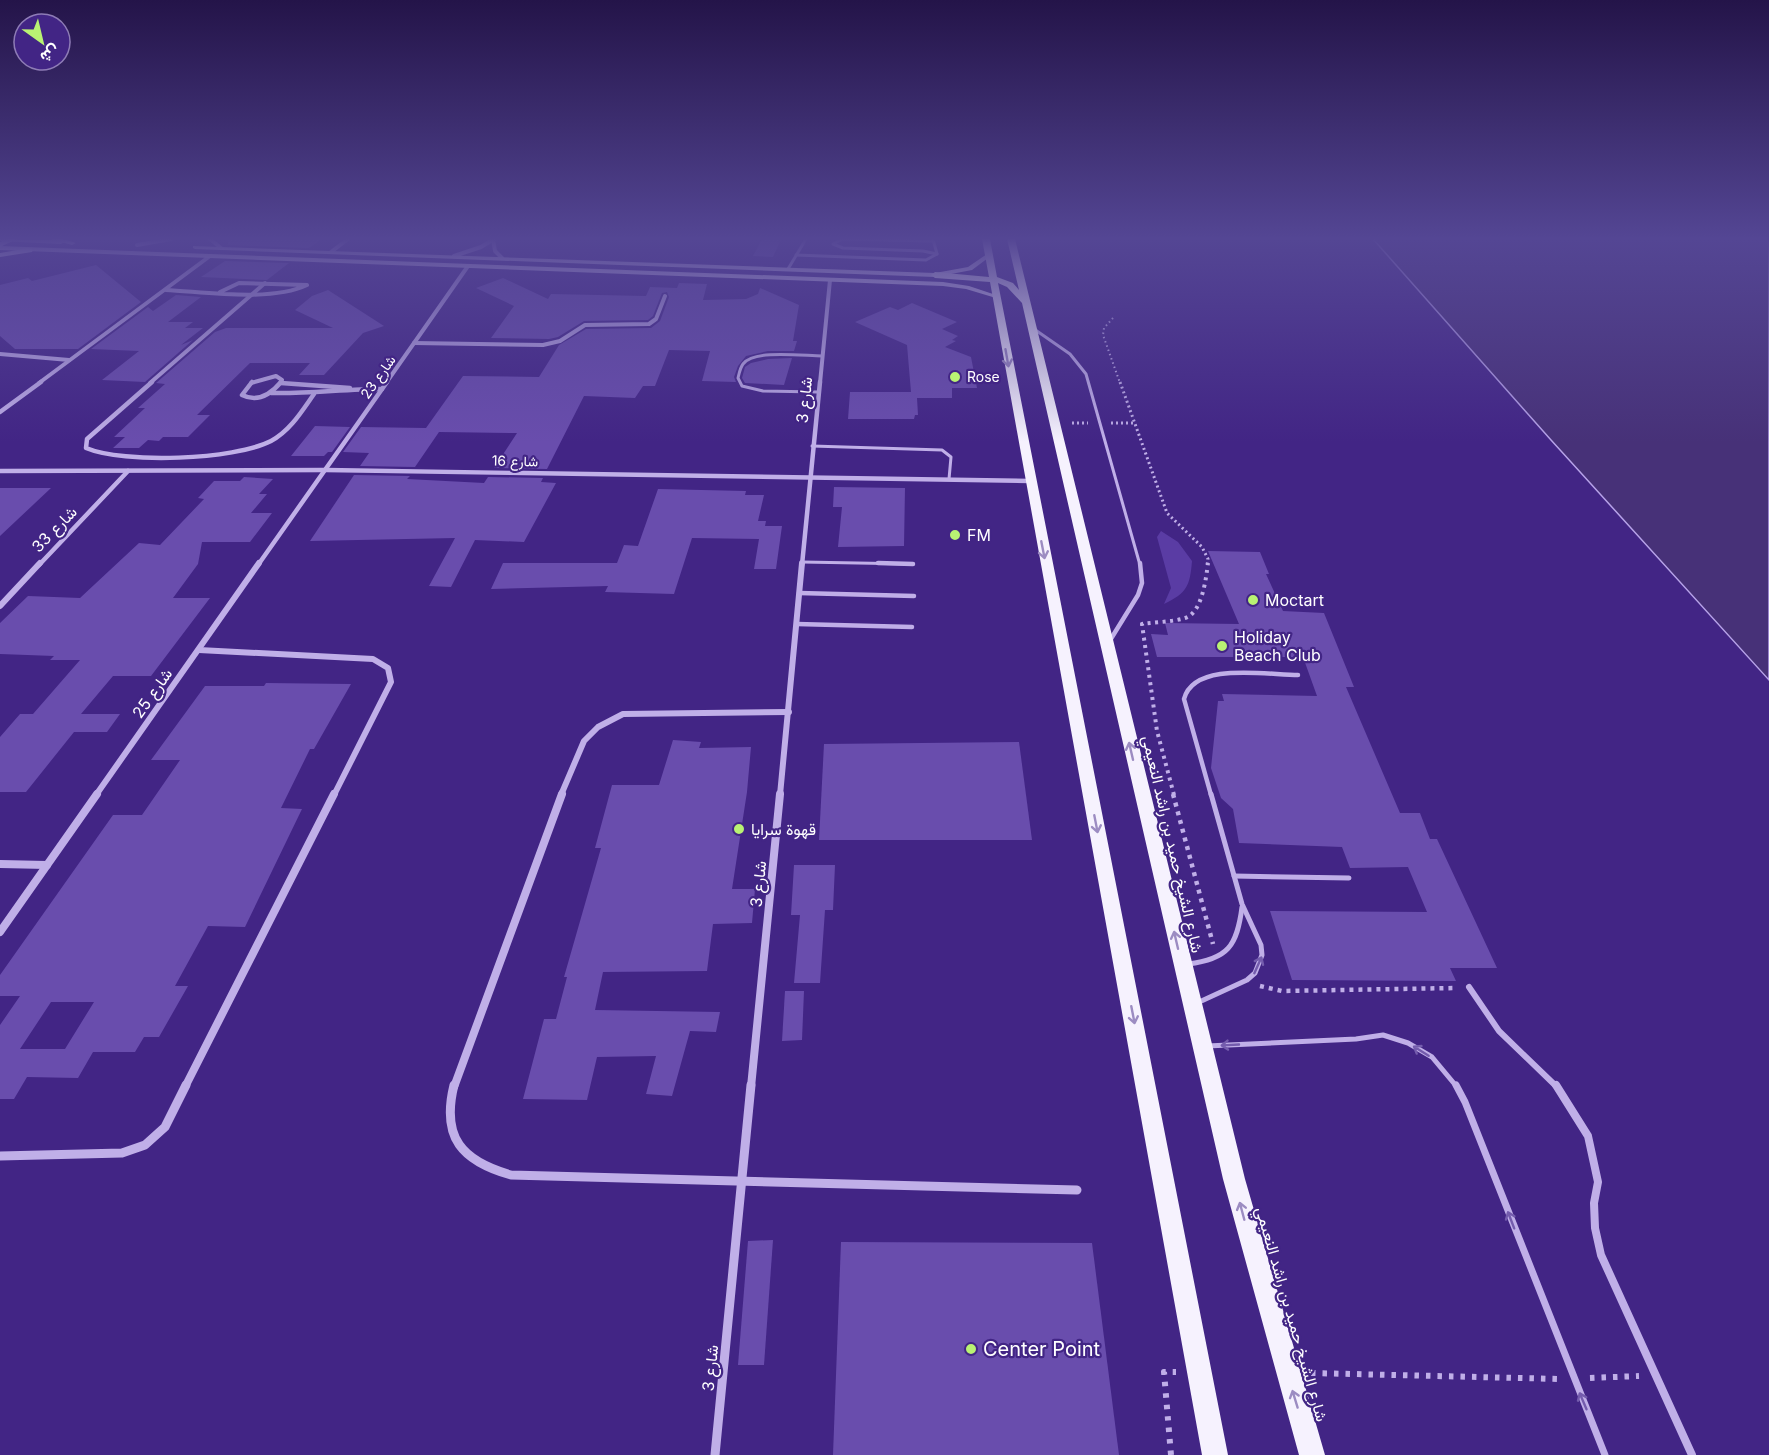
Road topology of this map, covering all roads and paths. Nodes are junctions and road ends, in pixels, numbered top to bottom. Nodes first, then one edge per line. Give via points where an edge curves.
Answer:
1 (142, 307) edge
2 (237, 307) edge
3 (439, 307) edge
4 (661, 307) edge
5 (827, 307) edge
6 (998, 307) edge
7 (1027, 307) edge
8 (1113, 318) dead end
9 (1031, 328) junction
10 (414, 343) junction
11 (0, 354) edge
12 (822, 356) junction
13 (70, 360) junction
14 (281, 383) junction
15 (353, 389) junction
16 (382, 389) junction
17 (818, 392) junction
18 (271, 393) junction
19 (314, 394) junction
20 (0, 412) edge
21 (813, 446) junction
22 (326, 470) junction
23 (0, 471) edge
24 (128, 471) junction
25 (809, 477) junction
26 (949, 480) junction
27 (1030, 481) junction
28 (802, 562) junction
29 (913, 564) dead end
30 (799, 593) junction
31 (914, 596) dead end
32 (0, 606) edge
33 (797, 624) junction
34 (912, 627) dead end
35 (1106, 646) junction
36 (199, 650) junction
37 (1298, 675) dead end
38 (789, 712) junction
39 (0, 864) edge
40 (47, 865) junction
41 (1234, 876) junction
42 (1349, 878) dead end
43 (1242, 904) junction
44 (0, 932) edge
45 (1221, 957) junction
46 (1182, 964) junction
47 (1247, 980) junction
48 (1469, 987) joint
49 (1192, 1005) junction
50 (1202, 1046) junction
51 (0, 1156) edge
52 (742, 1181) junction
53 (1077, 1190) dead end
54 (1201, 1371) junction
55 (1287, 1373) junction
56 (1655, 1376) junction
57 (1574, 1379) junction
58 (715, 1455) edge
59 (1171, 1455) edge
60 (1215, 1455) edge
61 (1312, 1455) edge
62 (1605, 1455) edge
63 (1692, 1455) edge

1 - 13 street
2 - 19 street via 92,434 86,448 106,455 235,453 271,441 284,432
3 - 10 street, شارع 23
4 - 10 street via 649,324 585,326 549,344
5 - 12 street, شارع 3
6 -> 27 main road
7 - 9 main road, شارع الشيخ حميد بن راشد النعيمي
8 - 45 path via 1103,335 1167,513 1202,547 1208,559 1206,582 1193,613 1186,618 1142,624 1157,731 1213,944
9 - 35 main road, شارع الشيخ حميد بن راشد النعيمي
9 - 35 lane via 1070,354 1086,374 1140,560 1142,584 1138,595
10 - 16 street, شارع 23
11 - 13 street
12 - 17 street, شارع 3
12 - 17 lane via 759,356 743,364 738,378 742,386 754,391
13 - 20 street
14 - 15 street
14 - 18 street
14 - 18 street via 280,378 264,377 252,381 242,394 253,398
15 - 16 street
15 - 19 street
16 - 22 street, شارع 23
17 - 21 street, شارع 3
18 - 19 street
21 - 25 street, شارع 3
21 - 26 lane via 942,450 951,456
22 - 24 street, شارع 16
22 - 25 street, شارع 16
22 - 36 street, شارع 25
23 - 24 street, شارع 16
24 - 32 street, شارع 33
25 - 26 street, شارع 16
25 - 28 street, شارع 3
26 - 27 street, شارع 16
27 -> 54 main road
28 - 29 lane
28 - 30 street, شارع 3
30 - 31 lane
30 - 33 street, شارع 3
33 - 34 lane
33 - 38 street, شارع 3
46 -> 35 main road, شارع الشيخ حميد بن راشد النعيمي
36 - 40 street, شارع 25
36 - 51 street via 373,659 388,668 391,682 165,1127 145,1145 122,1153
37 - 41 lane via 1211,675 1200,677 1186,690 1187,708
38 - 52 street, شارع 3
38 - 52 street via 623,714 588,733 579,747 450,1097 449,1120 455,1141 469,1159 488,1170 511,1175
39 - 40 street
40 - 44 street, شارع 25
41 - 42 lane
41 - 43 lane
43 - 45 lane via 1236,939
47 -> 43 lane via 1255,974 1262,955
45 - 46 lane
46 - 49 main road, شارع الشيخ حميد بن راشد النعيمي
47 - 48 path via 1282,991
47 - 49 lane
48 - 56 street via 1499,1031 1562,1091 1588,1136 1598,1182 1594,1212 1601,1255
49 - 50 main road, شارع الشيخ حميد بن راشد النعيمي
55 -> 50 main road, شارع الشيخ حميد بن راشد النعيمي
57 -> 50 lane via 1465,1102 1452,1078 1432,1058 1408,1043 1383,1035
52 - 53 street
52 - 58 street, شارع 3
54 - 59 path via 1164,1372
54 - 60 main road
55 - 57 path
61 -> 55 main road, شارع الشيخ حميد بن راشد النعيمي
56 - 57 path
56 - 63 street
62 -> 57 lane

